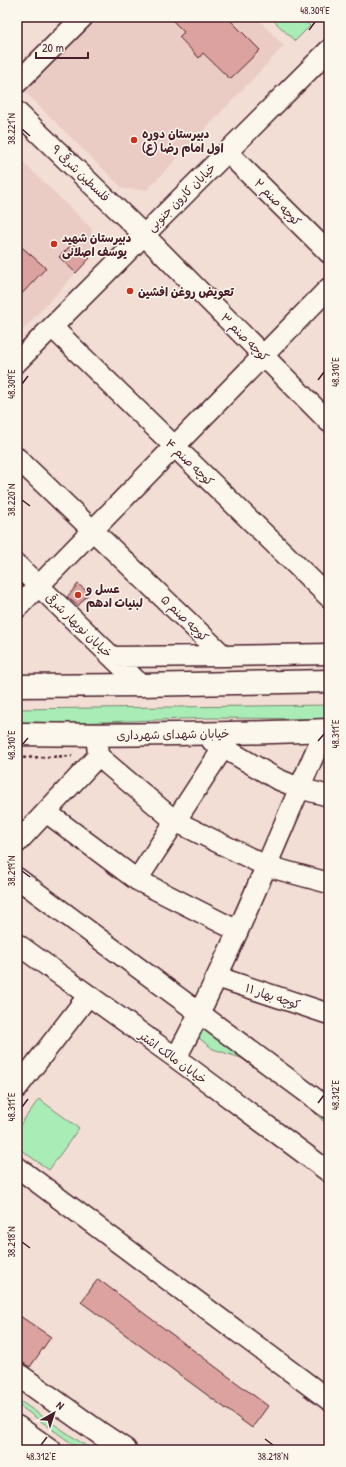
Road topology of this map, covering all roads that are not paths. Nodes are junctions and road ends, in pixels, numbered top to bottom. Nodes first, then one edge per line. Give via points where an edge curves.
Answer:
1 (80, 18) edge
2 (326, 60) edge
3 (17, 83) edge
4 (17, 112) edge
5 (227, 152) junction
6 (144, 235) junction
7 (329, 253) edge
8 (329, 288) edge
9 (52, 327) junction
10 (263, 355) junction
11 (17, 362) edge
12 (329, 422) edge
13 (174, 447) junction
14 (17, 458) edge
15 (93, 530) junction
16 (17, 566) edge
17 (38, 586) junction
18 (329, 597) edge
19 (17, 608) edge
20 (329, 654) edge
21 (224, 656) junction
22 (112, 657) junction
23 (329, 681) edge
24 (141, 685) junction
25 (17, 686) edge
26 (327, 730) edge
27 (17, 734) edge
28 (200, 734) junction
29 (97, 746) junction
30 (224, 748) junction
31 (299, 788) junction
32 (329, 796) edge
33 (46, 812) junction
34 (175, 821) junction
35 (17, 843) edge
36 (266, 866) junction
37 (17, 878) edge
38 (137, 880) junction
39 (329, 883) edge
40 (238, 931) junction
41 (17, 944) edge
42 (217, 978) junction
43 (88, 996) junction
44 (200, 1014) junction
45 (329, 1014) edge
46 (176, 1058) junction
47 (17, 1088) edge
48 (329, 1109) edge
49 (17, 1167) edge
50 (329, 1172) edge
51 (17, 1374) edge
52 (329, 1400) edge
53 (17, 1427) edge
54 (50, 1450) edge
55 (125, 1450) edge

1 - 3 street
2 - 5 street, خیابان کارون جنوبی
4 - 6 street, فلسطین شرقی ۹
5 - 6 street, خیابان کارون جنوبی
5 - 7 street, کوچه صنم ۲
6 - 9 street, خیابان کارون جنوبی
6 - 10 street, کوچه صنم ۳
8 - 10 street
9 - 11 street, خیابان کارون جنوبی
9 - 13 street, کوچه صنم ۴
10 - 12 street, کوچه صنم ۳
10 - 13 street
13 - 15 street
13 - 18 street, کوچه صنم ۴
14 - 15 street, کوچه صنم ۵
15 - 17 street
15 - 21 street, کوچه صنم ۵
16 - 17 street, خیابان نوبهار شرقی
17 - 19 street
17 - 22 street, خیابان نوبهار شرقی
20 - 21 street
21 - 22 street
22 - 24 street, خیابان نوبهار شرقی
23 - 24 main road
24 - 25 main road
26 - 28 main road, خیابان شهدای شهرداری
26 - 31 street
27 - 29 main road, خیابان شهدای شهرداری
28 - 29 main road, خیابان شهدای شهرداری
28 - 30 street
29 - 33 street
29 - 34 street
30 - 31 street via 277,779
30 - 34 street
31 - 32 street
31 - 36 street
33 - 35 street
33 - 38 street
34 - 36 street
34 - 38 street
36 - 39 street
36 - 40 street
37 - 44 street
38 - 40 street
40 - 42 street
41 - 43 street, خیابان مالک اشتر
42 - 44 street
42 - 45 street, کوچه بهار ۱۱
43 - 46 street, خیابان مالک اشتر
43 - 47 street
44 - 46 street
44 - 48 street
46 - 50 street, خیابان مالک اشتر
49 - 52 street
51 - 55 main road
53 - 54 main road

